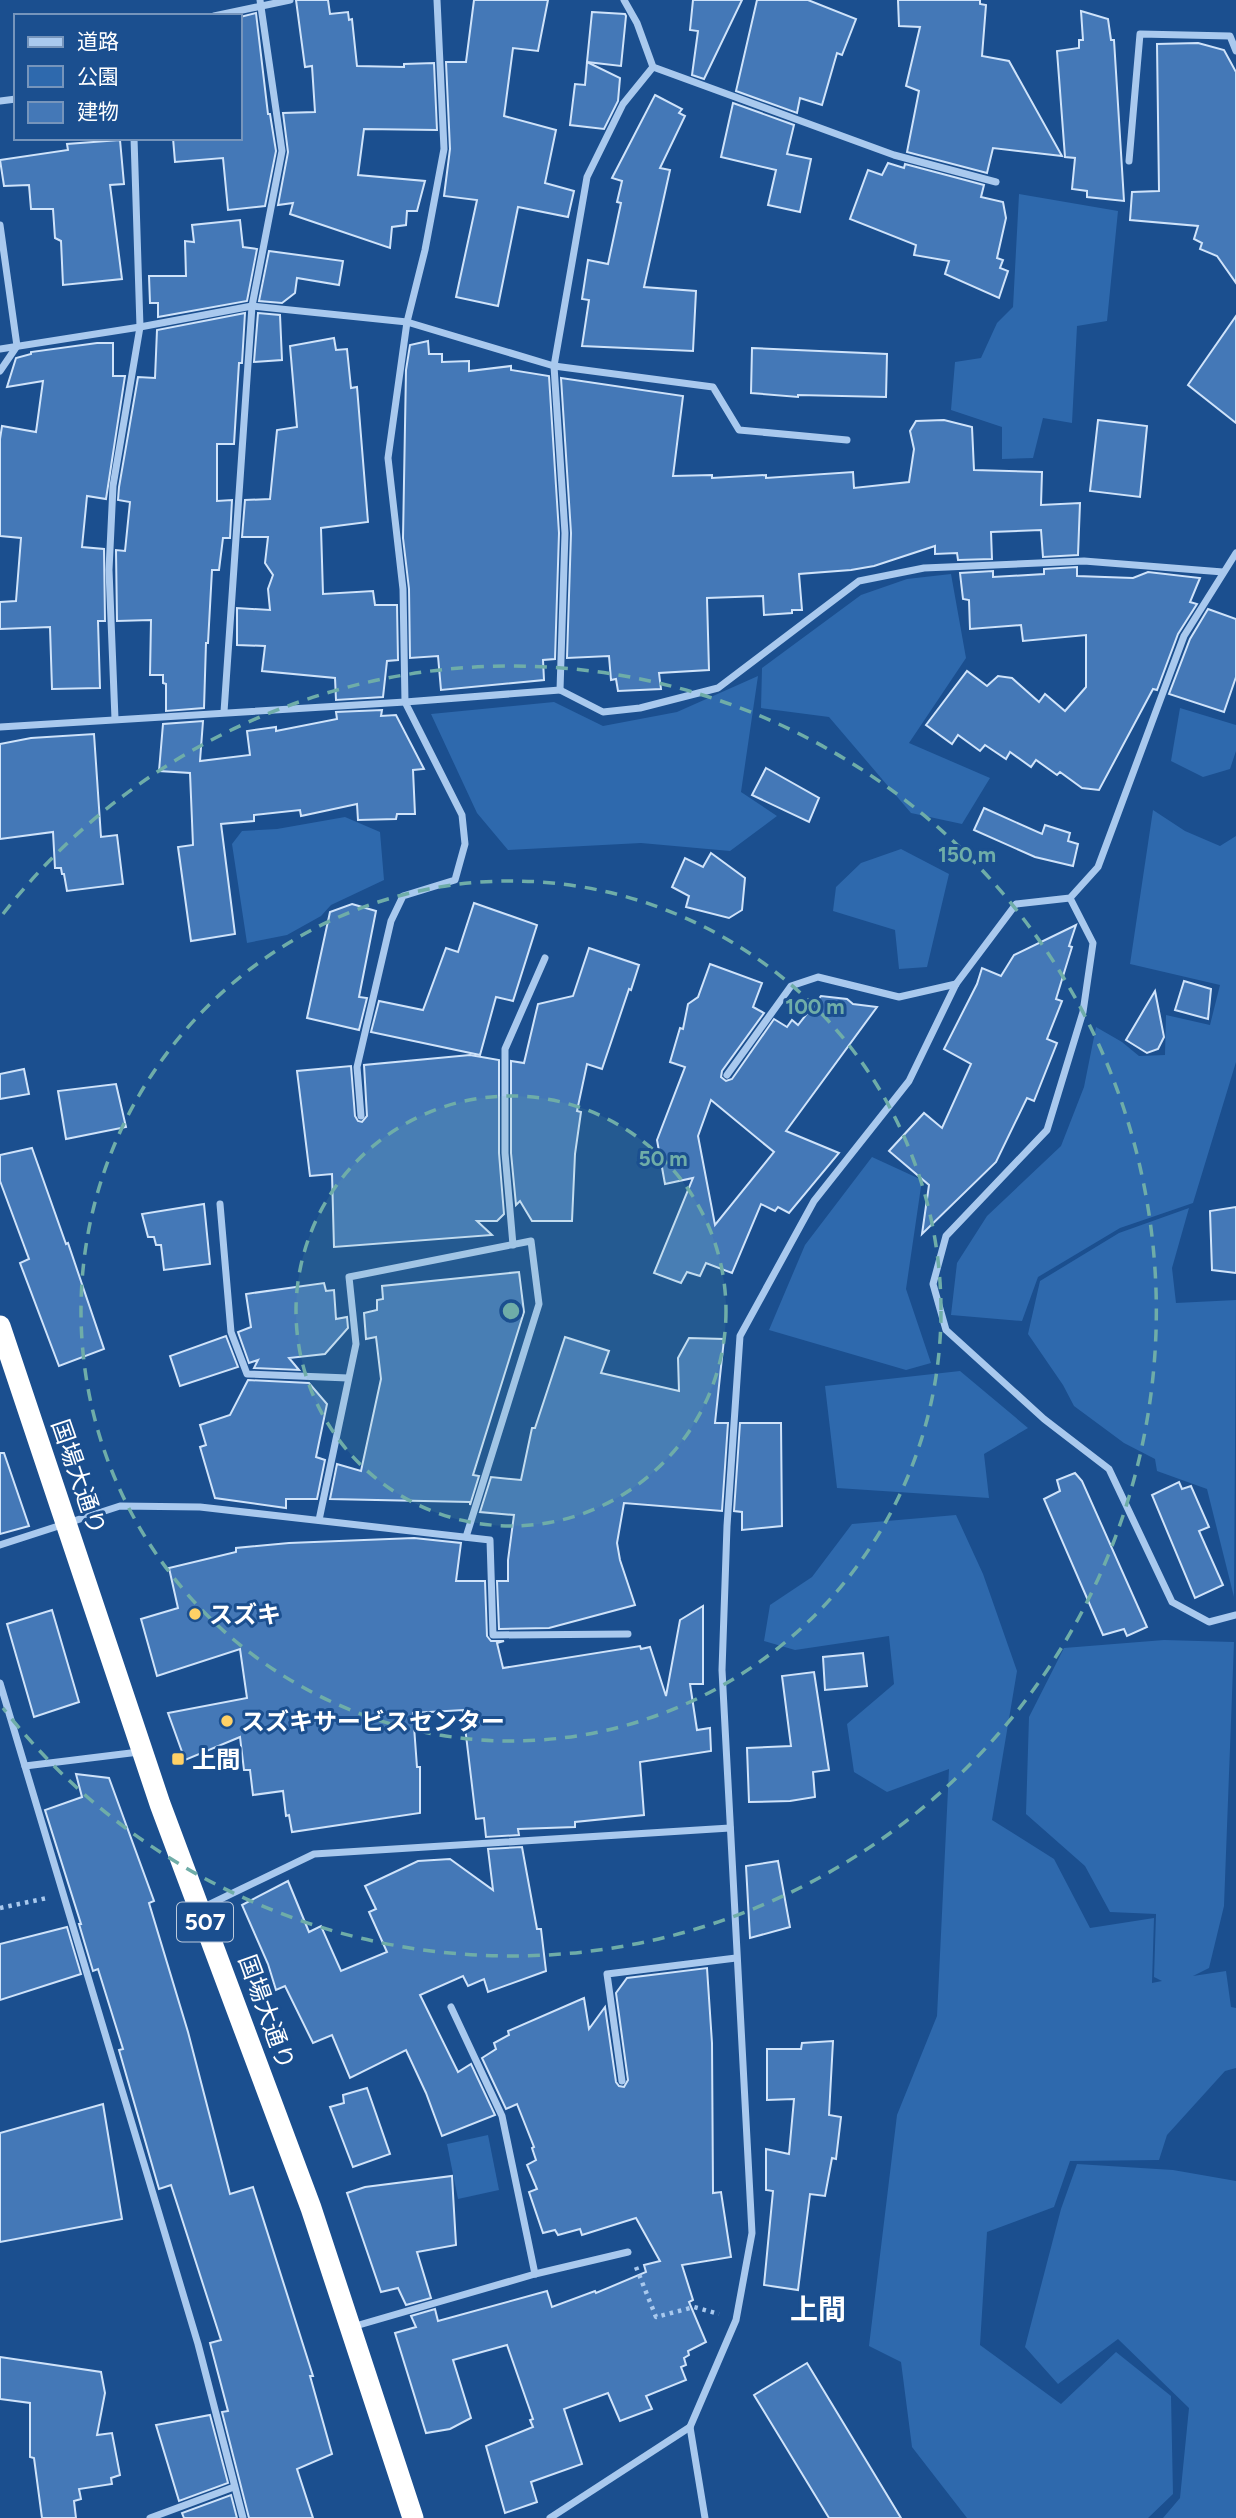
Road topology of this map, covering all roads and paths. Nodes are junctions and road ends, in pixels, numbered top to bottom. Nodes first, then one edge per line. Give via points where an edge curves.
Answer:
1 (290, 0) edge
2 (437, 0) edge
3 (624, 0) edge
4 (261, 4) edge
5 (222, 14) edge
6 (1236, 51) edge
7 (653, 67) junction
8 (134, 140) edge
9 (1129, 161) dead end
10 (996, 182) dead end
11 (0, 225) edge
12 (253, 306) junction
13 (407, 322) junction
14 (140, 327) junction
15 (17, 346) junction
16 (0, 349) edge
17 (554, 366) junction
18 (0, 371) edge
19 (848, 440) dead end
20 (1236, 552) edge
21 (1223, 572) junction
22 (560, 690) junction
23 (405, 702) junction
24 (224, 712) junction
25 (115, 719) junction
26 (0, 727) edge
27 (1070, 898) junction
28 (545, 958) dead end
29 (956, 984) junction
30 (727, 1074) dead end
31 (361, 1116) dead end
32 (220, 1204) dead end
33 (513, 1245) junction
34 (0, 1326) edge
35 (348, 1378) junction
36 (319, 1520) junction
37 (68, 1524) junction
38 (466, 1537) junction
39 (0, 1545) edge
40 (1236, 1615) edge
41 (628, 1634) dead end
42 (0, 1683) edge
43 (142, 1752) junction
44 (25, 1766) junction
45 (730, 1828) junction
46 (63, 1894) junction
47 (0, 1908) edge
48 (200, 1909) junction
49 (736, 1958) junction
50 (450, 2007) dead end
51 (622, 2081) dead end
52 (628, 2252) dead end
53 (636, 2267) dead end
54 (535, 2274) junction
55 (737, 2320) junction
56 (350, 2327) junction
57 (690, 2427) junction
58 (234, 2487) junction
59 (150, 2518) edge
60 (243, 2518) edge
61 (413, 2518) edge
62 (550, 2518) edge
63 (705, 2518) edge

1 - 4 street
2 - 13 street via 444,149
3 - 7 street
4 - 5 street
4 - 12 street via 282,151
6 - 9 street via 1230,36 1140,34
7 - 10 street via 894,155
7 - 17 street via 623,104 587,177
8 - 14 street
11 - 15 street
12 - 13 street
12 - 14 street
12 - 24 street
13 - 17 street
13 - 23 street via 388,458 403,589
14 - 15 street
14 - 25 street via 113,486 109,570
15 - 16 street
15 - 18 street
17 - 19 street via 713,387 739,430
17 - 22 street via 565,533
20 - 21 street
21 - 22 street via 1084,561 924,568 859,581 718,688 640,708 603,712
21 - 27 street via 1184,636 1098,867
22 - 23 street
23 - 24 street
23 - 31 street via 462,815 465,844 455,880 403,897 391,922 356,1067
24 - 25 street
25 - 26 street
27 - 29 street via 1016,904
27 - 40 street via 1093,943 1083,1012 1046,1130 946,1236 933,1284 946,1330 1044,1419 1109,1469 1172,1602 1209,1622
28 - 33 street via 505,1049 505,1153
29 - 30 street via 899,997 818,977 791,986
29 - 45 street via 909,1082 814,1201 740,1336 722,1670
32 - 35 street via 231,1332 247,1374
33 - 35 street via 349,1277 356,1344
33 - 38 street via 531,1241 539,1304
34 - 37 highway, 国場大通り / 507
35 - 36 street
36 - 37 street via 200,1507 120,1506
36 - 38 street
37 - 39 street
37 - 43 highway, 国場大通り / 507
38 - 41 street via 490,1540 493,1635
42 - 44 street
43 - 44 street
43 - 48 highway, 国場大通り / 507
44 - 46 street
45 - 48 street via 314,1854
45 - 49 street
46 - 47 path
46 - 58 street via 198,2344
48 - 56 highway, 国場大通り / 507
49 - 51 street via 607,1974
49 - 55 street via 752,2233
50 - 54 street via 502,2116
52 - 54 street
53 - 55 path via 656,2317 694,2307
54 - 56 street
55 - 57 street
56 - 61 highway, 国場大通り / 507
57 - 62 street
57 - 63 street
58 - 59 street
58 - 60 street

